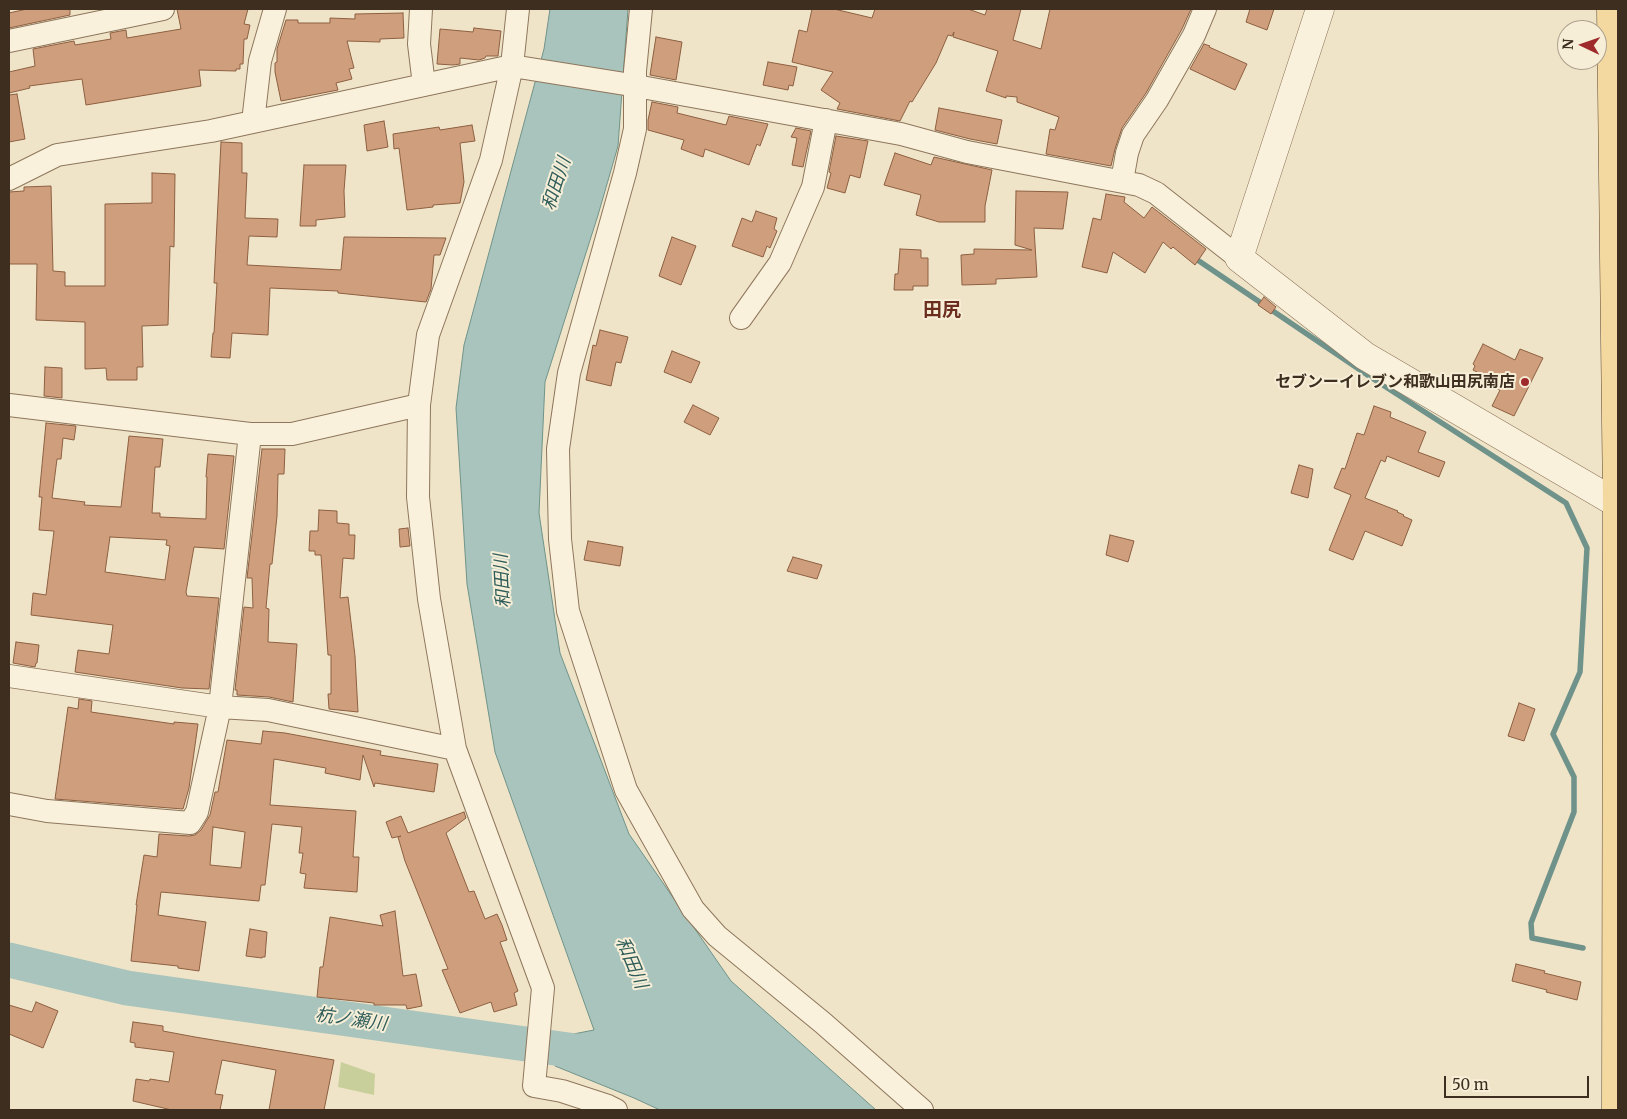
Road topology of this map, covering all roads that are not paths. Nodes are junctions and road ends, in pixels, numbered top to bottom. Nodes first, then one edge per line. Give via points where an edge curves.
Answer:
1 (163, 9) edge
2 (275, 9) edge
3 (421, 9) edge
4 (518, 9) edge
5 (641, 9) edge
6 (1205, 9) edge
7 (1320, 9) edge
8 (1611, 9) edge
9 (9, 41) edge
10 (519, 67) junction
11 (424, 85) junction
12 (630, 85) junction
13 (826, 120) junction
14 (254, 122) junction
15 (9, 179) edge
16 (1122, 181) junction
17 (1239, 258) junction
18 (741, 318) dead end
19 (419, 405) junction
20 (9, 406) edge
21 (250, 434) junction
22 (1618, 504) edge
23 (9, 676) edge
24 (220, 707) junction
25 (455, 749) junction
26 (9, 804) edge
27 (616, 1110) edge
28 (922, 1110) edge
29 (1616, 1110) edge

1 - 9 street
2 - 14 street via 260,61
3 - 11 street via 419,44
4 - 10 street
5 - 12 street via 635,71
6 - 16 street via 1194,35 1134,135
7 - 17 street
8 - 22 main road
10 - 11 street
10 - 12 street
10 - 19 street via 491,160 428,335
11 - 14 street
12 - 13 street
12 - 28 street via 635,129 569,373 558,449 560,539 568,611 626,790 692,910 717,936
13 - 16 street via 901,134 967,152
13 - 18 street via 813,186 780,263
14 - 15 street via 57,156
16 - 17 street via 1139,184 1156,193
17 - 22 street via 1365,356
19 - 21 street via 292,434
19 - 25 street via 418,496 429,599
20 - 21 street
21 - 24 street
22 - 29 main road
23 - 24 street
24 - 25 street via 268,710
24 - 26 street via 197,812 190,823 47,811
25 - 27 street via 543,988 534,1086 562,1091

